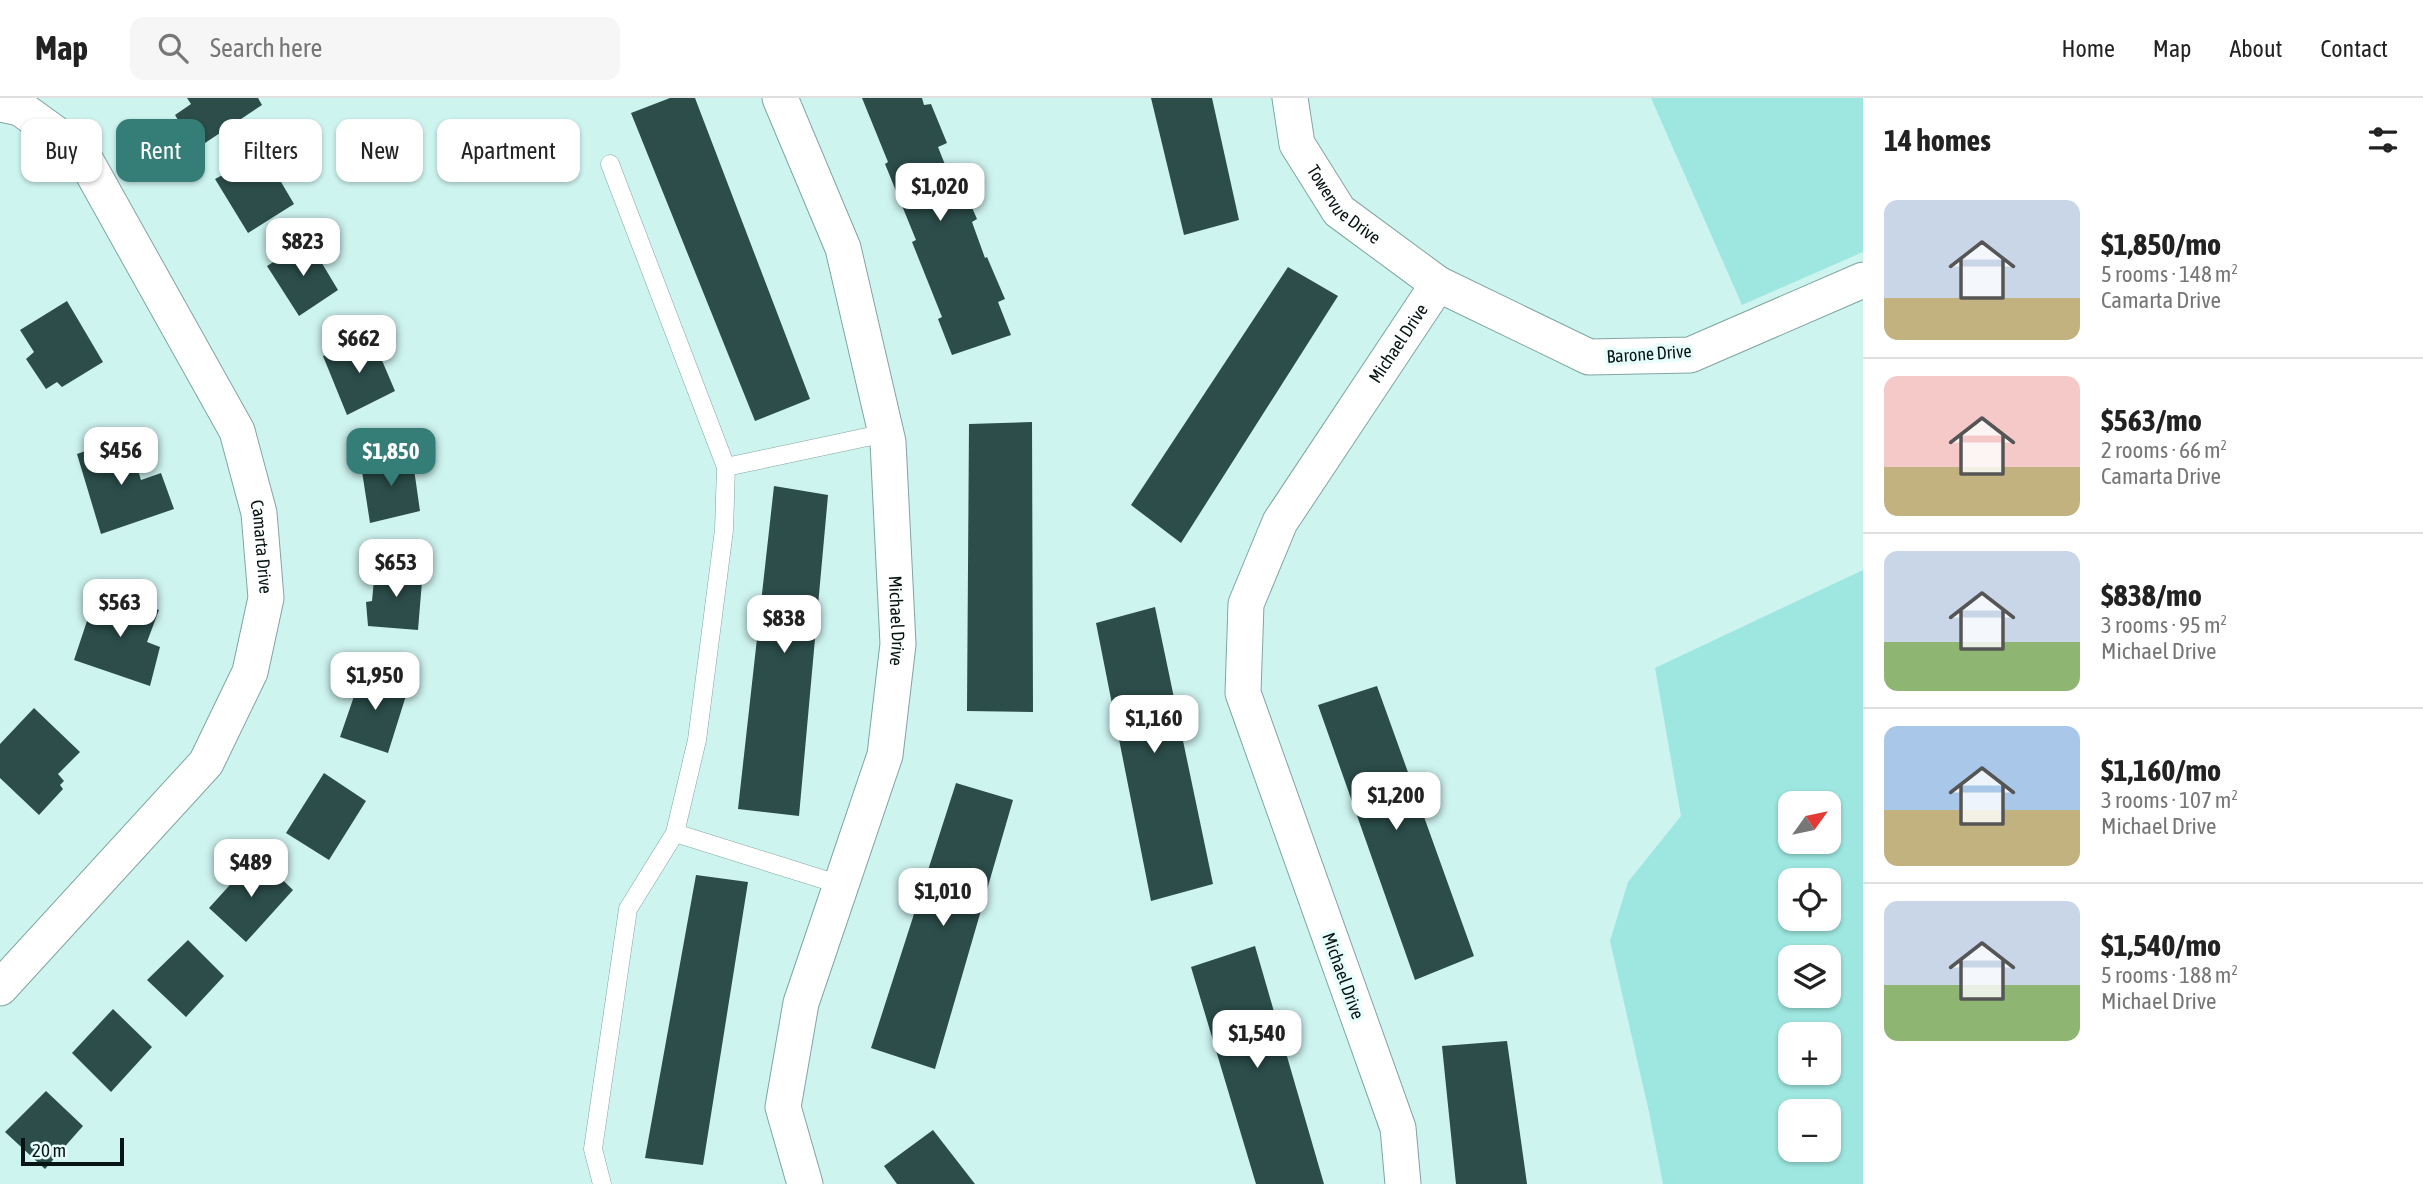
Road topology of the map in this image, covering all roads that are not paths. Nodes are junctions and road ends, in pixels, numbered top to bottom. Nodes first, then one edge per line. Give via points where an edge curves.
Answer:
1 (780, 98) edge
2 (1290, 98) edge
3 (0, 104) edge
4 (610, 164) dead end
5 (1863, 280) edge
6 (1438, 284) junction
7 (886, 433) junction
8 (726, 467) junction
9 (676, 833) junction
10 (841, 885) junction
11 (0, 988) edge
12 (603, 1184) edge
13 (805, 1184) edge
14 (1403, 1184) edge

1 - 7 street, Michael Drive via 843,248
2 - 6 street, Towervue Drive via 1297,144 1339,211
3 - 11 street, Camarta Drive via 20,108 81,152 237,430 259,513 266,598 250,672 206,764
4 - 8 lane
5 - 6 street, Barone Drive via 1690,355 1588,357
6 - 14 street, Michael Drive via 1280,522 1246,604 1243,693 1398,1128
7 - 8 lane
7 - 10 street, Michael Drive via 898,643 885,755
8 - 9 lane via 724,530 697,740
9 - 10 lane
9 - 12 lane via 628,909 593,1149
10 - 13 street, Michael Drive via 801,1003 783,1107

